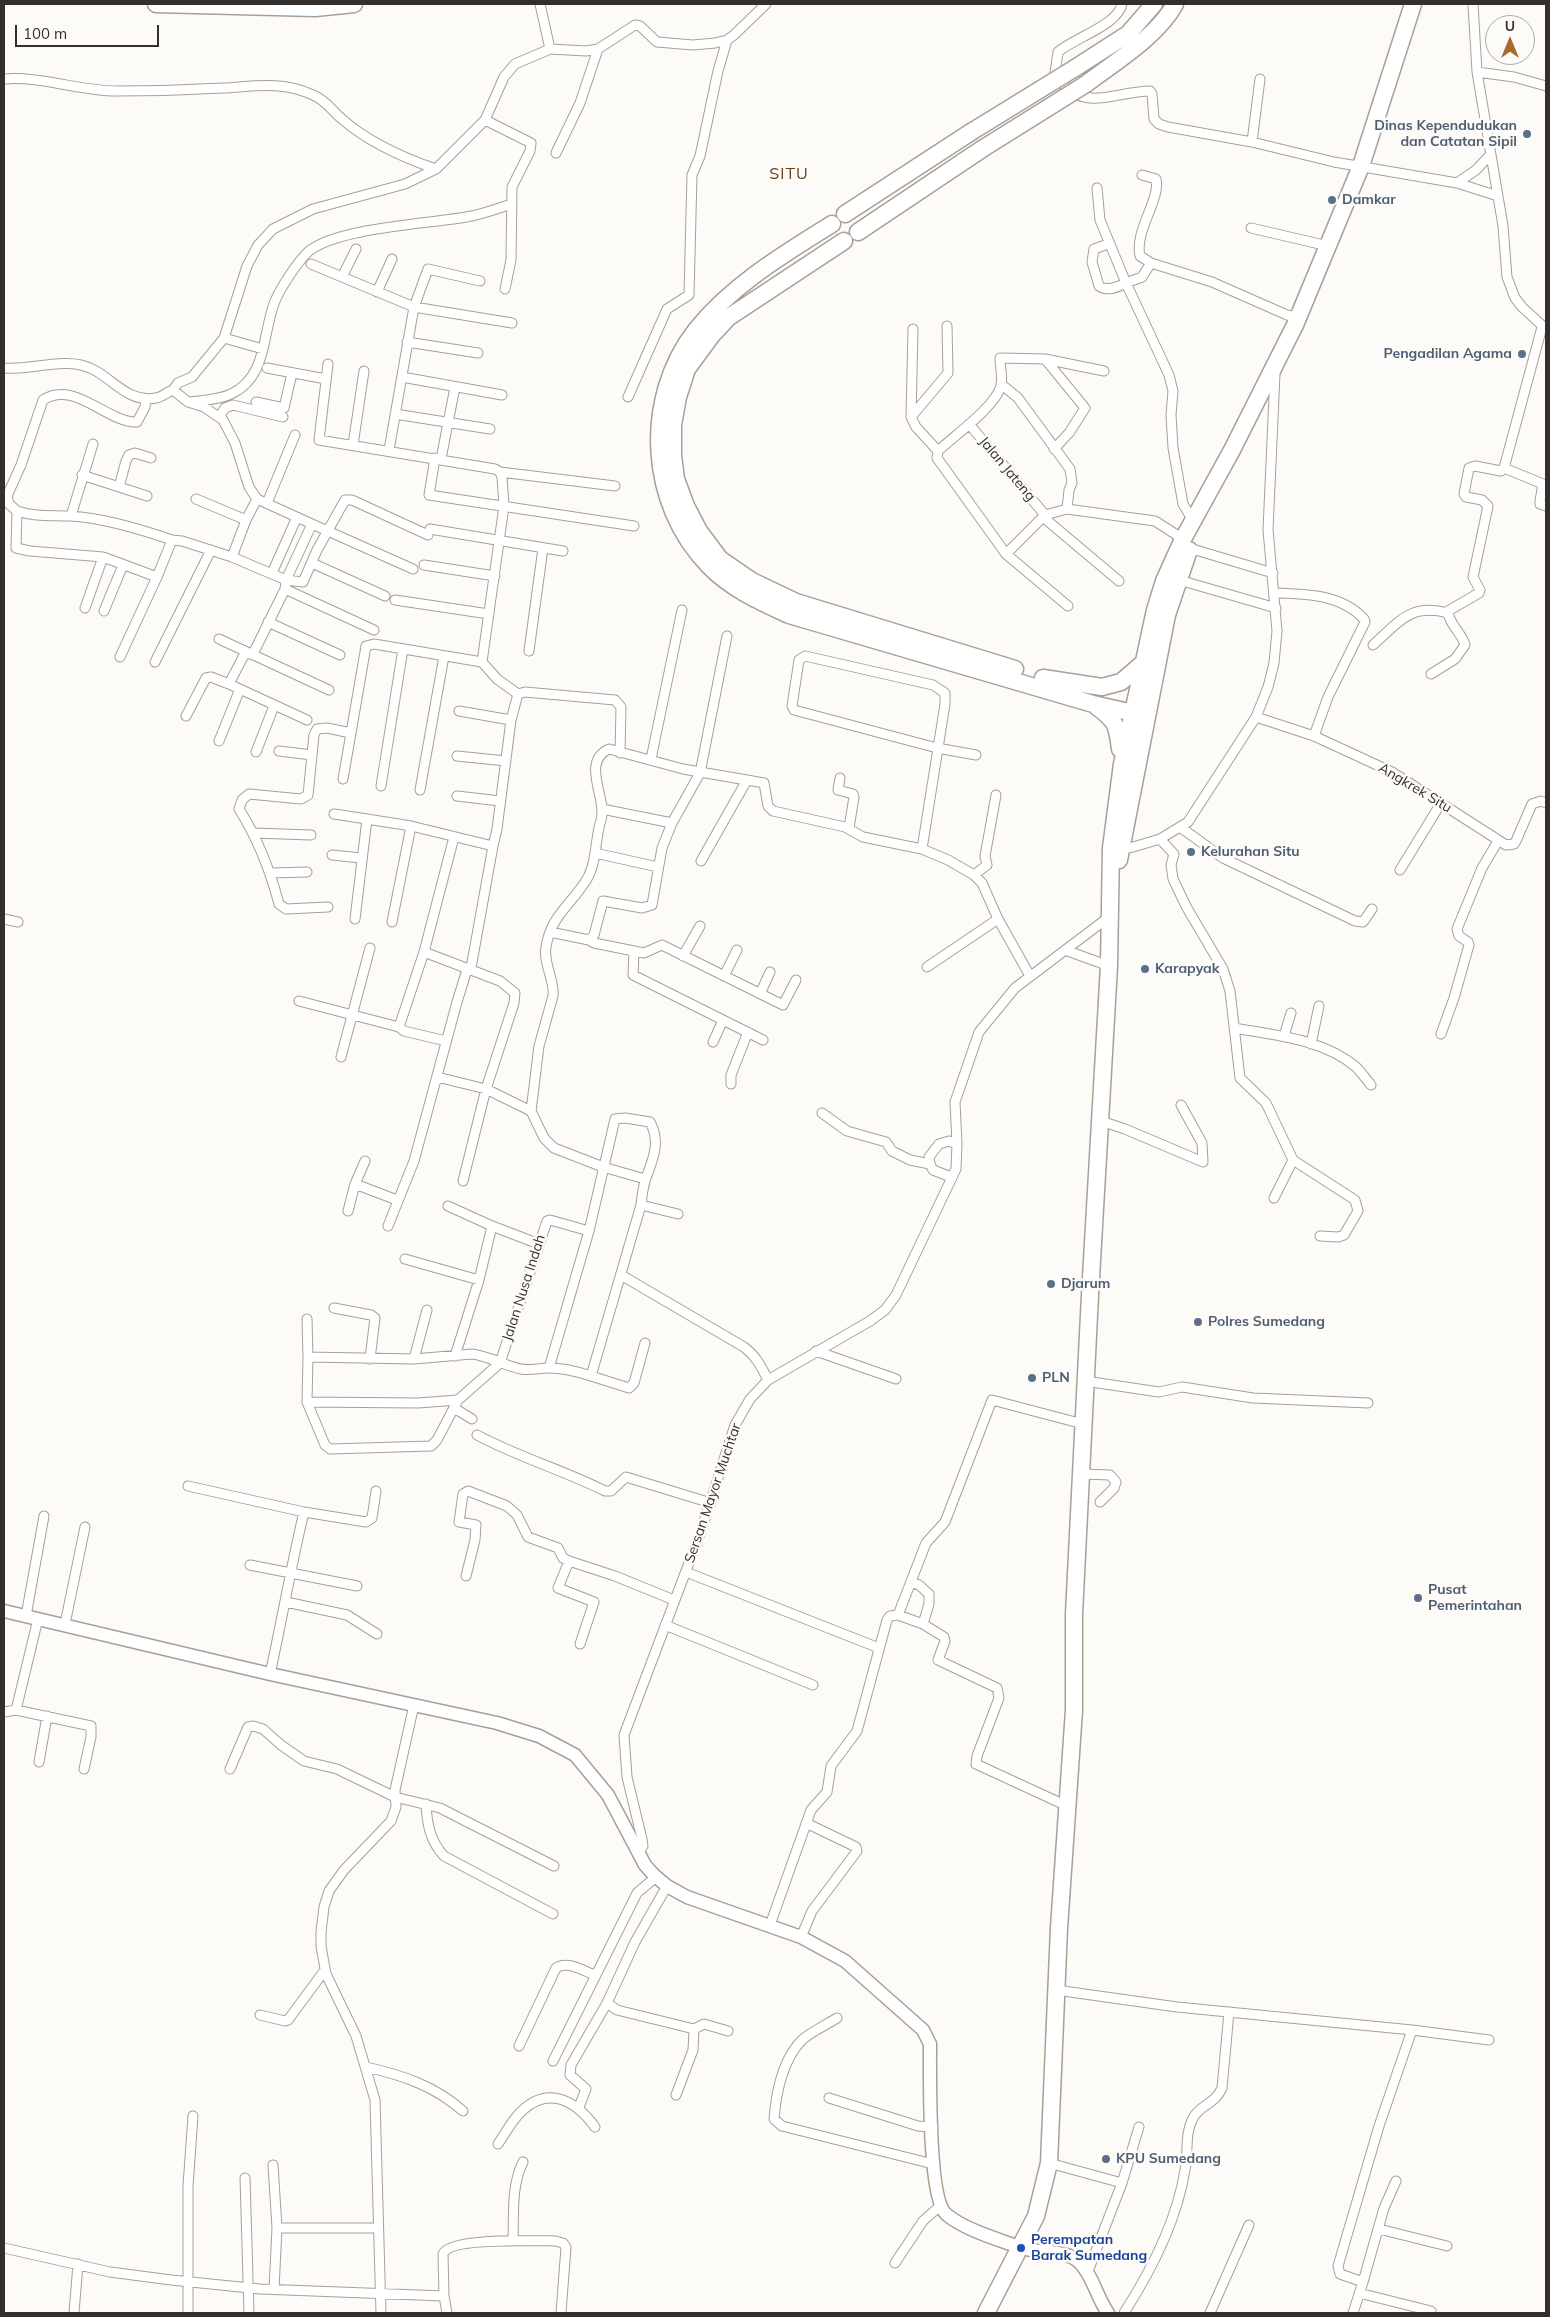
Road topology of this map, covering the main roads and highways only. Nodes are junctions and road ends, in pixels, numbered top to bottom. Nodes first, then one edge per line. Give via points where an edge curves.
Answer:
1 (156, 4) edge
2 (354, 4) edge
3 (1154, 4) edge
4 (1175, 4) edge
5 (1413, 4) edge
6 (1187, 544) junction
7 (1143, 663) junction
8 (1043, 678) junction
9 (1093, 704) junction
10 (1140, 710) junction
11 (1122, 764) junction
12 (1117, 848) junction
13 (986, 2313) edge

1 - 2 highway via 315,8
3 - 9 highway, bridge via 1128,34 776,259 726,298 696,331 673,370 664,396 659,456 672,512 684,535 709,567 737,588 789,615
4 - 8 highway, bridge via 1137,46 1086,84 729,317 688,369 678,397 673,425 676,479 699,531 720,559 752,582 796,602
5 - 6 highway via 1361,166 1328,246 1276,363 1192,523
6 - 7 highway via 1164,581
6 - 10 highway
7 - 8 highway via 1121,682 1102,687
7 - 10 highway
8 - 10 highway
9 - 10 highway
9 - 11 highway via 1112,718 1118,731
10 - 11 highway
10 - 12 highway
11 - 12 highway
12 - 13 highway via 1110,894 1109,966 1074,1614 1074,1710 1056,1990 1049,2163 1036,2216

